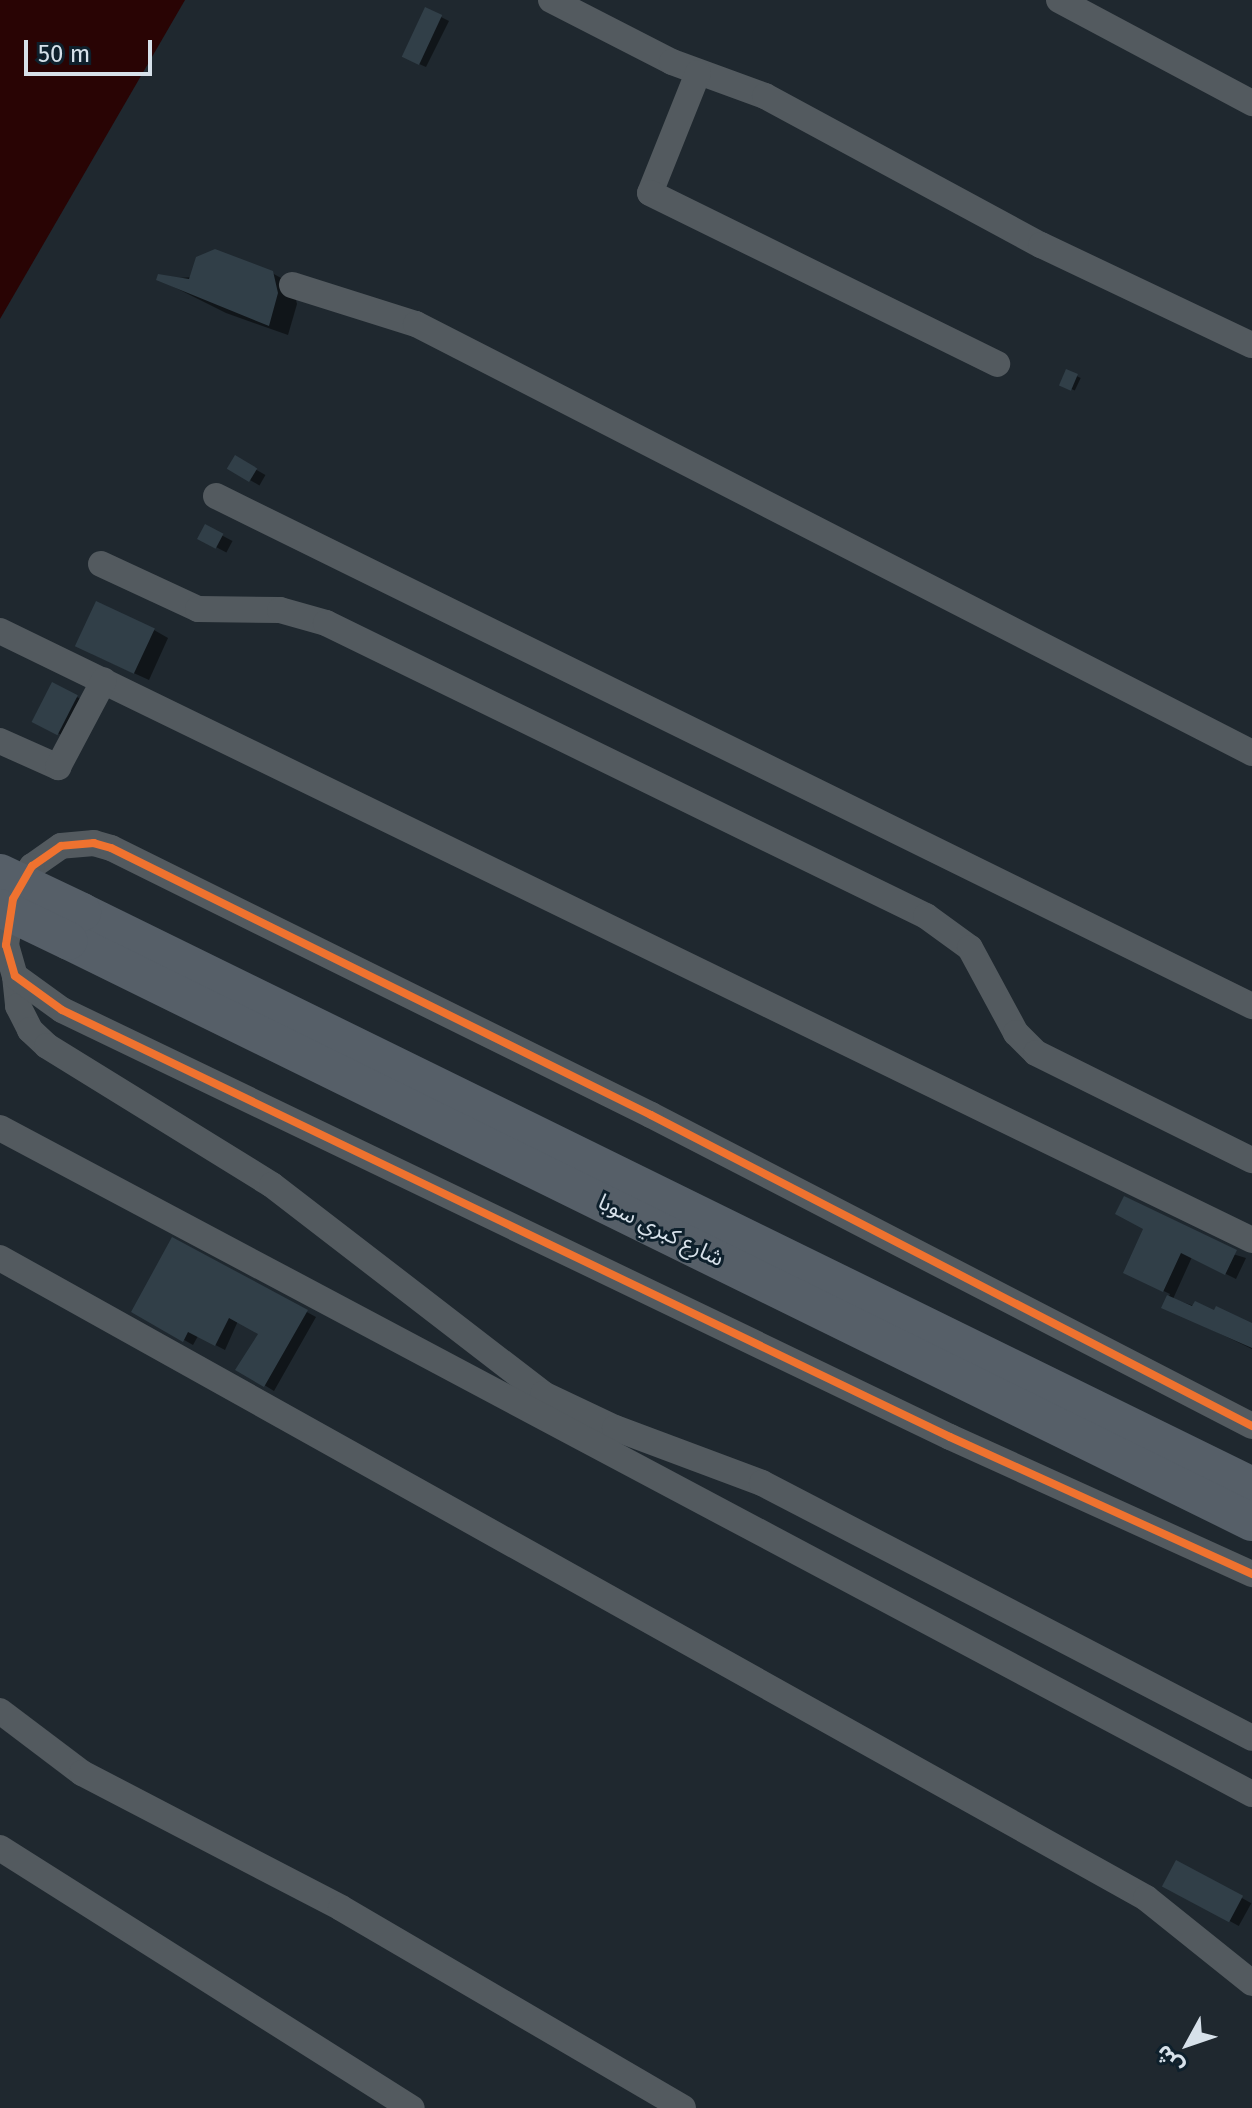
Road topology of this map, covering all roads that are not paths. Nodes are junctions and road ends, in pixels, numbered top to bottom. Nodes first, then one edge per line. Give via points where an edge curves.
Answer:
1 (551, 0) edge
2 (1059, 0) edge
3 (698, 73) junction
4 (1252, 103) edge
5 (292, 285) dead end
6 (1252, 345) edge
7 (997, 364) dead end
8 (216, 496) dead end
9 (101, 564) dead end
10 (0, 631) edge
11 (104, 680) junction
12 (0, 741) edge
13 (1252, 753) edge
14 (0, 873) edge
15 (0, 908) edge
16 (75, 926) junction
17 (15, 976) junction
18 (1252, 1006) edge
19 (0, 1128) edge
20 (1252, 1160) edge
21 (1252, 1240) edge
22 (0, 1258) edge
23 (1252, 1426) edge
24 (1252, 1486) edge
25 (1252, 1522) edge
26 (1252, 1574) edge
27 (0, 1711) edge
28 (1252, 1738) edge
29 (1252, 1794) edge
30 (0, 1848) edge
31 (1252, 1983) edge
32 (412, 2108) edge
33 (683, 2108) edge

1 - 3 street
2 - 4 street
3 - 6 street via 765,96 1041,245
3 - 7 street via 650,193
5 - 13 street via 429,331
8 - 18 street
9 - 20 street via 198,609 280,610 326,623 926,916 970,948 1016,1033 1036,1053
10 - 11 street
11 - 12 street via 58,767
11 - 21 street
14 - 16 highway, bridge
15 - 16 highway, bridge
16 - 24 highway, شارع كبري سوبا
16 - 25 highway, شارع كبري سوبا
17 - 23 street via 6,945 7,923 13,899 32,866 61,846 94,843 111,848 651,1115
17 - 26 street via 62,1010 950,1437
17 - 28 street via 18,1006 30,1030 47,1046 272,1185 543,1394 615,1428 762,1483
19 - 29 street
22 - 31 street via 1146,1898
27 - 33 street via 82,1773 341,1908
30 - 32 street

